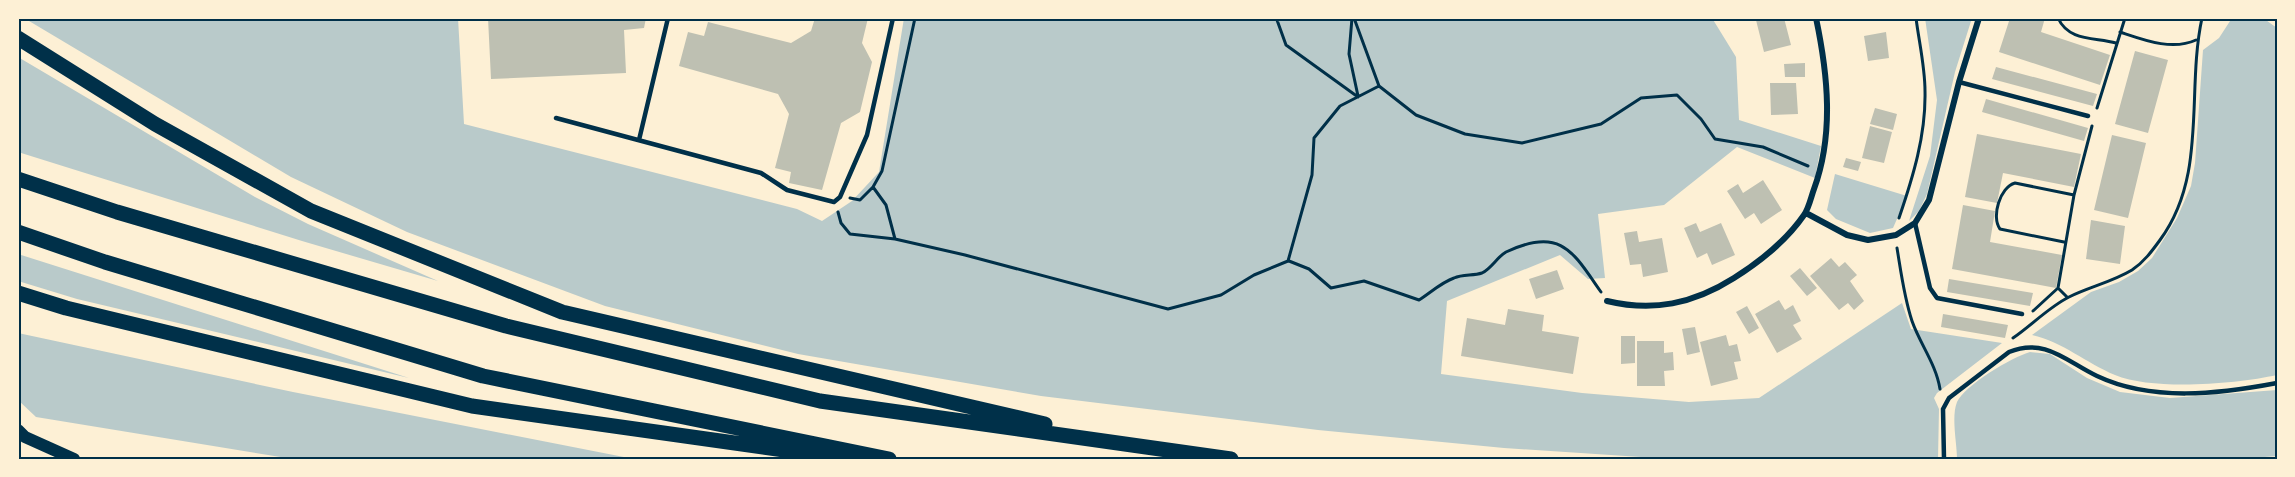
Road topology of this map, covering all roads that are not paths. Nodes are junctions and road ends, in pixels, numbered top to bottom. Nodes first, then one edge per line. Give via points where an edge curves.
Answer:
1 (668, 18) edge
2 (893, 18) edge
3 (1816, 18) edge
4 (1979, 18) edge
5 (18, 38) edge
6 (1959, 82) junction
7 (2088, 116) dead end
8 (556, 118) dead end
9 (639, 140) junction
10 (18, 179) edge
11 (1806, 213) junction
12 (1915, 223) junction
13 (18, 232) edge
14 (18, 293) edge
15 (1607, 301) road end
16 (2022, 314) road end
17 (2277, 383) edge
18 (18, 430) edge
19 (1148, 447) junction
20 (74, 459) edge
21 (849, 459) edge
22 (889, 459) edge
23 (1231, 459) edge
24 (1944, 459) edge

1 - 9 lane
2 - 9 lane via 867,135 840,197 834,202 787,190 761,173
3 - 11 street via 1827,100 1826,147
4 - 6 street
5 - 19 highway via 155,124 311,211 562,312
6 - 7 lane
6 - 12 street via 1929,200
8 - 9 lane
10 - 19 highway via 117,212 506,326 820,401
11 - 12 street via 1857,238 1896,235
11 - 15 street via 1781,243 1755,265 1702,295 1644,308
12 - 16 lane via 1930,288 1937,298
13 - 22 highway via 483,376
14 - 21 highway via 472,406
17 - 24 lane via 2212,392 2147,392 2119,386 2052,351 2030,346 2009,352 1957,390 1943,409
18 - 20 main road
19 - 23 highway

